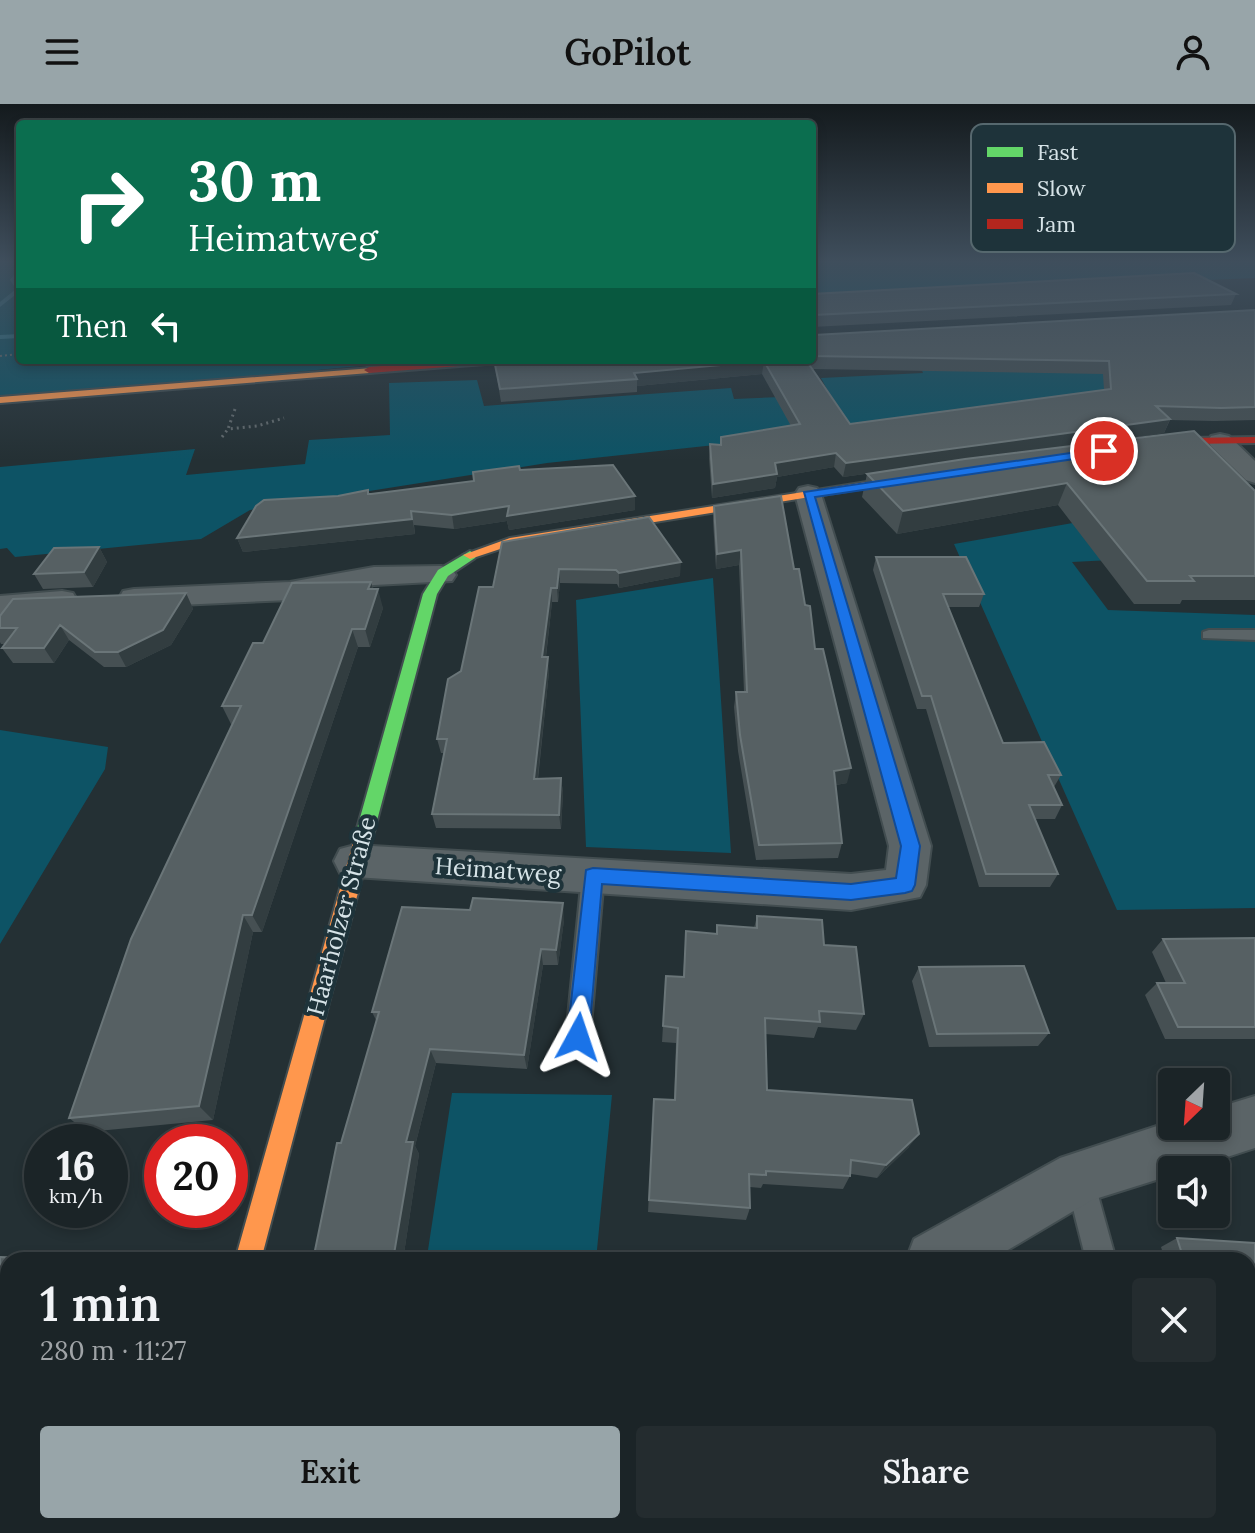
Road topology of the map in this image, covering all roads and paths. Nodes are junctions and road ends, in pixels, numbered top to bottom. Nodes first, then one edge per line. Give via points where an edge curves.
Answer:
1 (448, 364) edge
2 (0, 400) edge
3 (240, 405) dead end
4 (284, 418) dead end
5 (228, 429) junction
6 (222, 437) dead end
7 (1255, 440) edge
8 (1220, 441) junction
9 (1127, 448) edge
10 (943, 473) edge
11 (1255, 475) edge
12 (808, 494) junction
13 (441, 575) junction
14 (0, 605) edge
15 (1209, 635) dead end
16 (1255, 635) edge
17 (355, 861) junction
18 (593, 876) junction
19 (578, 1037) dead end
20 (1255, 1122) edge
21 (1079, 1177) junction
22 (250, 1252) edge
23 (949, 1252) edge
24 (1099, 1252) edge

1 - 2 street
3 - 5 path
4 - 5 path
5 - 6 path
7 - 8 street
8 - 9 street
8 - 11 street
10 - 12 street
12 - 13 street via 510,542 471,554
12 - 18 street, Heimatweg via 910,846 905,885 851,892
13 - 14 street via 374,576 222,596
13 - 17 street, Haarholzer Straße via 430,594
15 - 16 lane
17 - 18 street, Heimatweg
17 - 22 street, Haarholzer Straße
18 - 19 lane
20 - 21 street
21 - 23 street
21 - 24 lane

